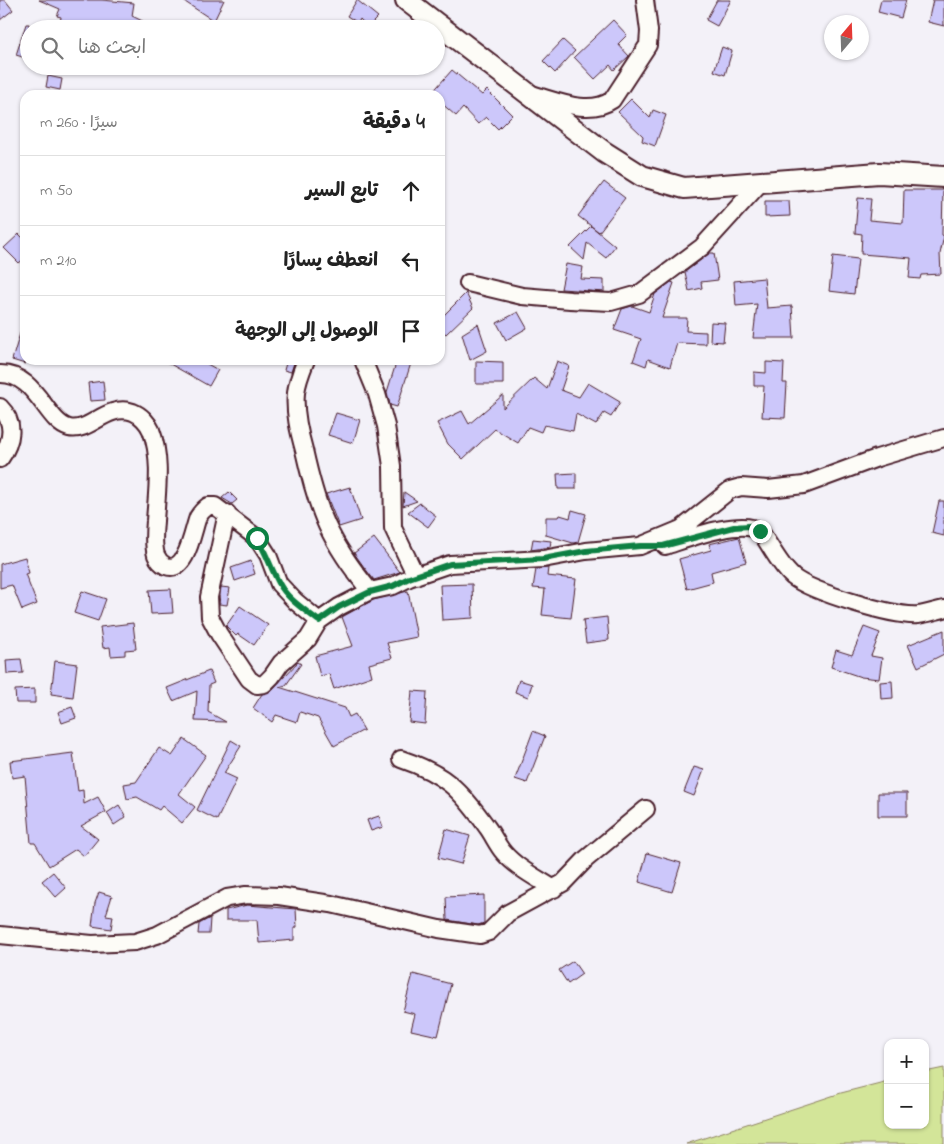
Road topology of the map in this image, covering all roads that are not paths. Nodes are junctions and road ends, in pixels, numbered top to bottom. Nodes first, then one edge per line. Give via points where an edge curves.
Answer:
1 (406, 0) edge
2 (645, 0) edge
3 (432, 20) edge
4 (445, 30) edge
5 (530, 94) junction
6 (944, 178) edge
7 (761, 182) junction
8 (468, 283) dead end
9 (304, 365) edge
10 (365, 365) edge
11 (0, 374) edge
12 (0, 407) edge
13 (944, 438) edge
14 (0, 459) edge
15 (227, 513) junction
16 (640, 546) junction
17 (416, 576) junction
18 (370, 592) junction
19 (944, 610) edge
20 (319, 621) junction
21 (401, 760) dead end
22 (646, 809) dead end
23 (554, 889) junction
24 (0, 935) edge

1 - 3 street
2 - 5 street via 648,45 612,100 604,106 582,108
4 - 5 street
5 - 7 street via 615,161 642,176 684,188
6 - 7 street via 879,174
7 - 8 street via 702,247 639,294 611,302 570,300 522,296
9 - 18 street via 296,392 296,412 311,480 332,539
10 - 17 street via 386,426 392,466 393,528
11 - 15 street via 13,376 32,389 51,415 70,428 78,428 110,411 140,415 150,428 157,451 154,535 156,556 162,563 175,566 183,559 197,519 208,506
12 - 14 street via 9,417 11,426 9,446
13 - 16 street via 804,485 730,490 681,529
15 - 20 street via 257,538 268,555 279,584
15 - 20 street via 209,597 210,617 249,680 257,685 264,684 308,639
16 - 17 street via 543,559 450,564
16 - 19 street via 663,546 734,527 754,528 760,531 788,572 810,585 884,611 916,615
17 - 18 street
18 - 20 street
21 - 23 street via 446,779 479,815 502,851
22 - 23 street
23 - 24 street via 508,913 489,932 480,935 447,931 331,904 246,895 227,898 157,935 135,942 92,944

